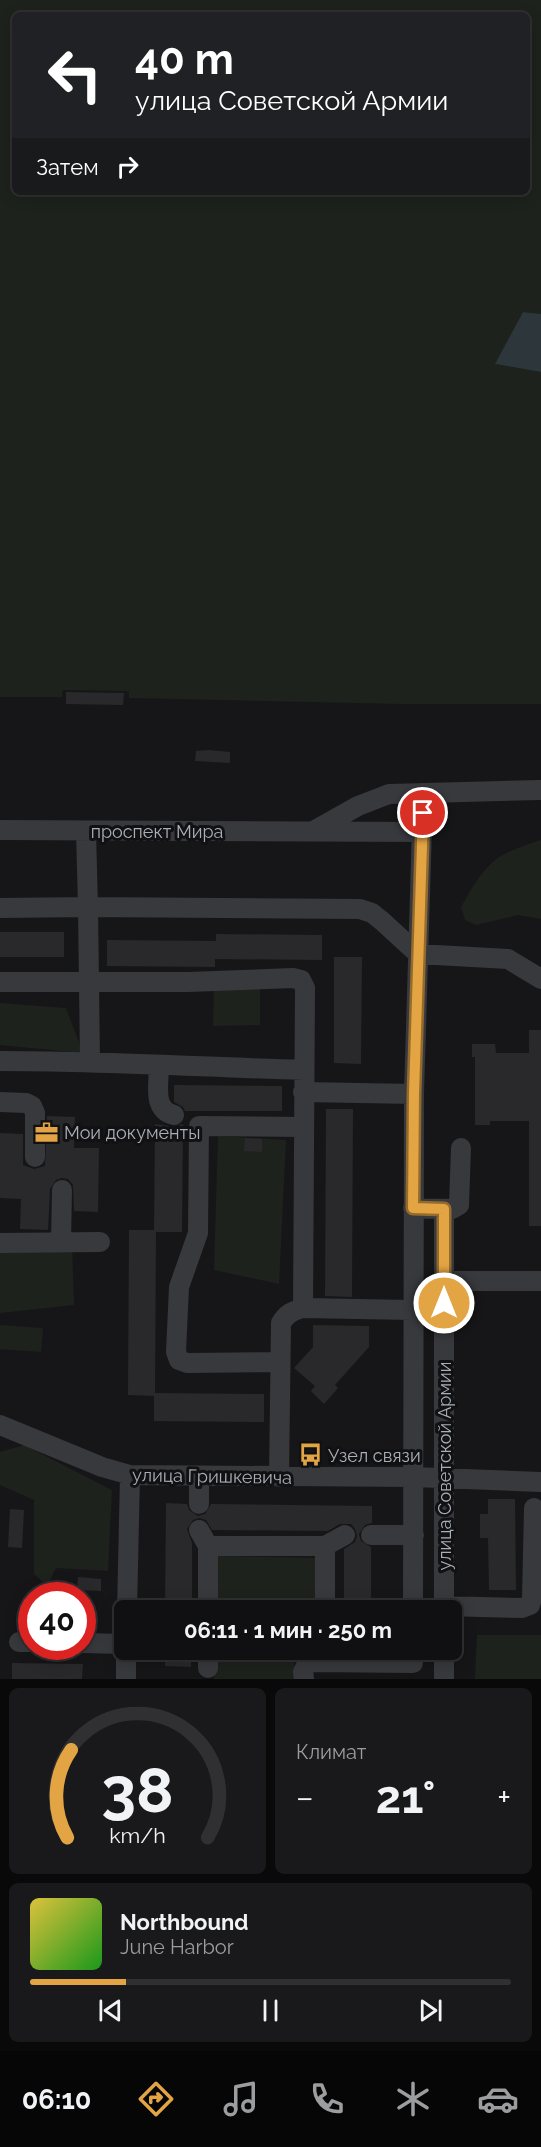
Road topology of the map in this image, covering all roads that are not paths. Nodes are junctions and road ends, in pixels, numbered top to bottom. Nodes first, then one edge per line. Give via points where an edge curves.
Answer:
1 (541, 790) edge
2 (423, 794) junction
3 (0, 830) edge
4 (314, 830) junction
5 (86, 831) junction
6 (422, 832) junction
7 (88, 907) junction
8 (0, 908) edge
9 (418, 954) junction
10 (541, 979) edge
11 (0, 982) edge
12 (89, 983) junction
13 (0, 1061) edge
14 (90, 1061) junction
15 (159, 1066) junction
16 (303, 1070) junction
17 (303, 1092) junction
18 (414, 1094) junction
19 (0, 1102) edge
20 (185, 1119) junction
21 (303, 1127) junction
22 (462, 1148) dead end
23 (35, 1157) dead end
24 (62, 1190) dead end
25 (413, 1208) junction
26 (444, 1209) junction
27 (61, 1242) junction
28 (100, 1242) dead end
29 (0, 1243) edge
30 (444, 1281) junction
31 (541, 1281) edge
32 (303, 1308) junction
33 (412, 1310) junction
34 (279, 1362) junction
35 (0, 1425) edge
36 (130, 1476) junction
37 (199, 1477) junction
38 (279, 1477) junction
39 (414, 1477) junction
40 (444, 1478) junction
41 (541, 1482) edge
42 (199, 1504) dead end
43 (534, 1508) dead end
44 (345, 1535) dead end
45 (371, 1535) dead end
46 (414, 1535) junction
47 (325, 1546) junction
48 (127, 1600) edge
49 (207, 1600) edge
50 (325, 1600) edge
51 (414, 1600) edge
52 (444, 1600) edge
53 (462, 1609) edge
54 (96, 1643) edge
55 (114, 1644) edge
56 (126, 1660) edge
57 (316, 1660) edge
58 (369, 1660) edge
59 (444, 1660) edge
60 (413, 1664) edge
61 (126, 1679) edge
62 (303, 1679) edge
63 (444, 1679) edge

1 - 2 street, проспект Мира
2 - 4 street, проспект Мира via 389,794
2 - 6 street, улица Советской Армии
3 - 5 street, проспект Мира
4 - 5 street, проспект Мира
4 - 6 street, проспект Мира
5 - 7 street
6 - 9 street, улица Советской Армии
7 - 8 street
7 - 9 street via 360,909 372,913
7 - 12 street
9 - 10 street via 508,958
9 - 18 street, улица Советской Армии
11 - 12 street
12 - 14 street
12 - 16 street via 301,980 305,988
13 - 14 street
14 - 15 street
15 - 16 street
15 - 20 street via 159,1104 167,1114
16 - 17 street
17 - 18 street
17 - 21 street
18 - 25 street, улица Советской Армии
19 - 23 street via 32,1106
20 - 21 street
20 - 34 street via 198,1233 177,1298 179,1360
21 - 32 street
22 - 26 street via 459,1205
24 - 27 street
25 - 26 street
25 - 33 street, улица Советской Армии
26 - 30 street, улица Советской Армии
27 - 28 street
27 - 29 street
30 - 31 street
30 - 40 street, улица Советской Армии
32 - 33 street
32 - 34 street via 285,1316 281,1323
33 - 39 street, улица Советской Армии
34 - 38 street
35 - 36 street, улица Гришкевича
36 - 37 street, улица Гришкевича
36 - 48 street
37 - 38 street, улица Гришкевича
37 - 42 street
38 - 39 street, улица Гришкевича
39 - 40 street, улица Гришкевича
39 - 46 street, улица Советской Армии
40 - 41 street, улица Гришкевича
40 - 52 street, улица Советской Армии
43 - 53 street via 530,1605
44 - 47 street
45 - 46 street
46 - 51 street, улица Советской Армии
47 - 49 street via 203,1538
47 - 50 street
54 - 55 street
56 - 61 street
57 - 62 street via 306,1664
58 - 60 street
59 - 63 street

